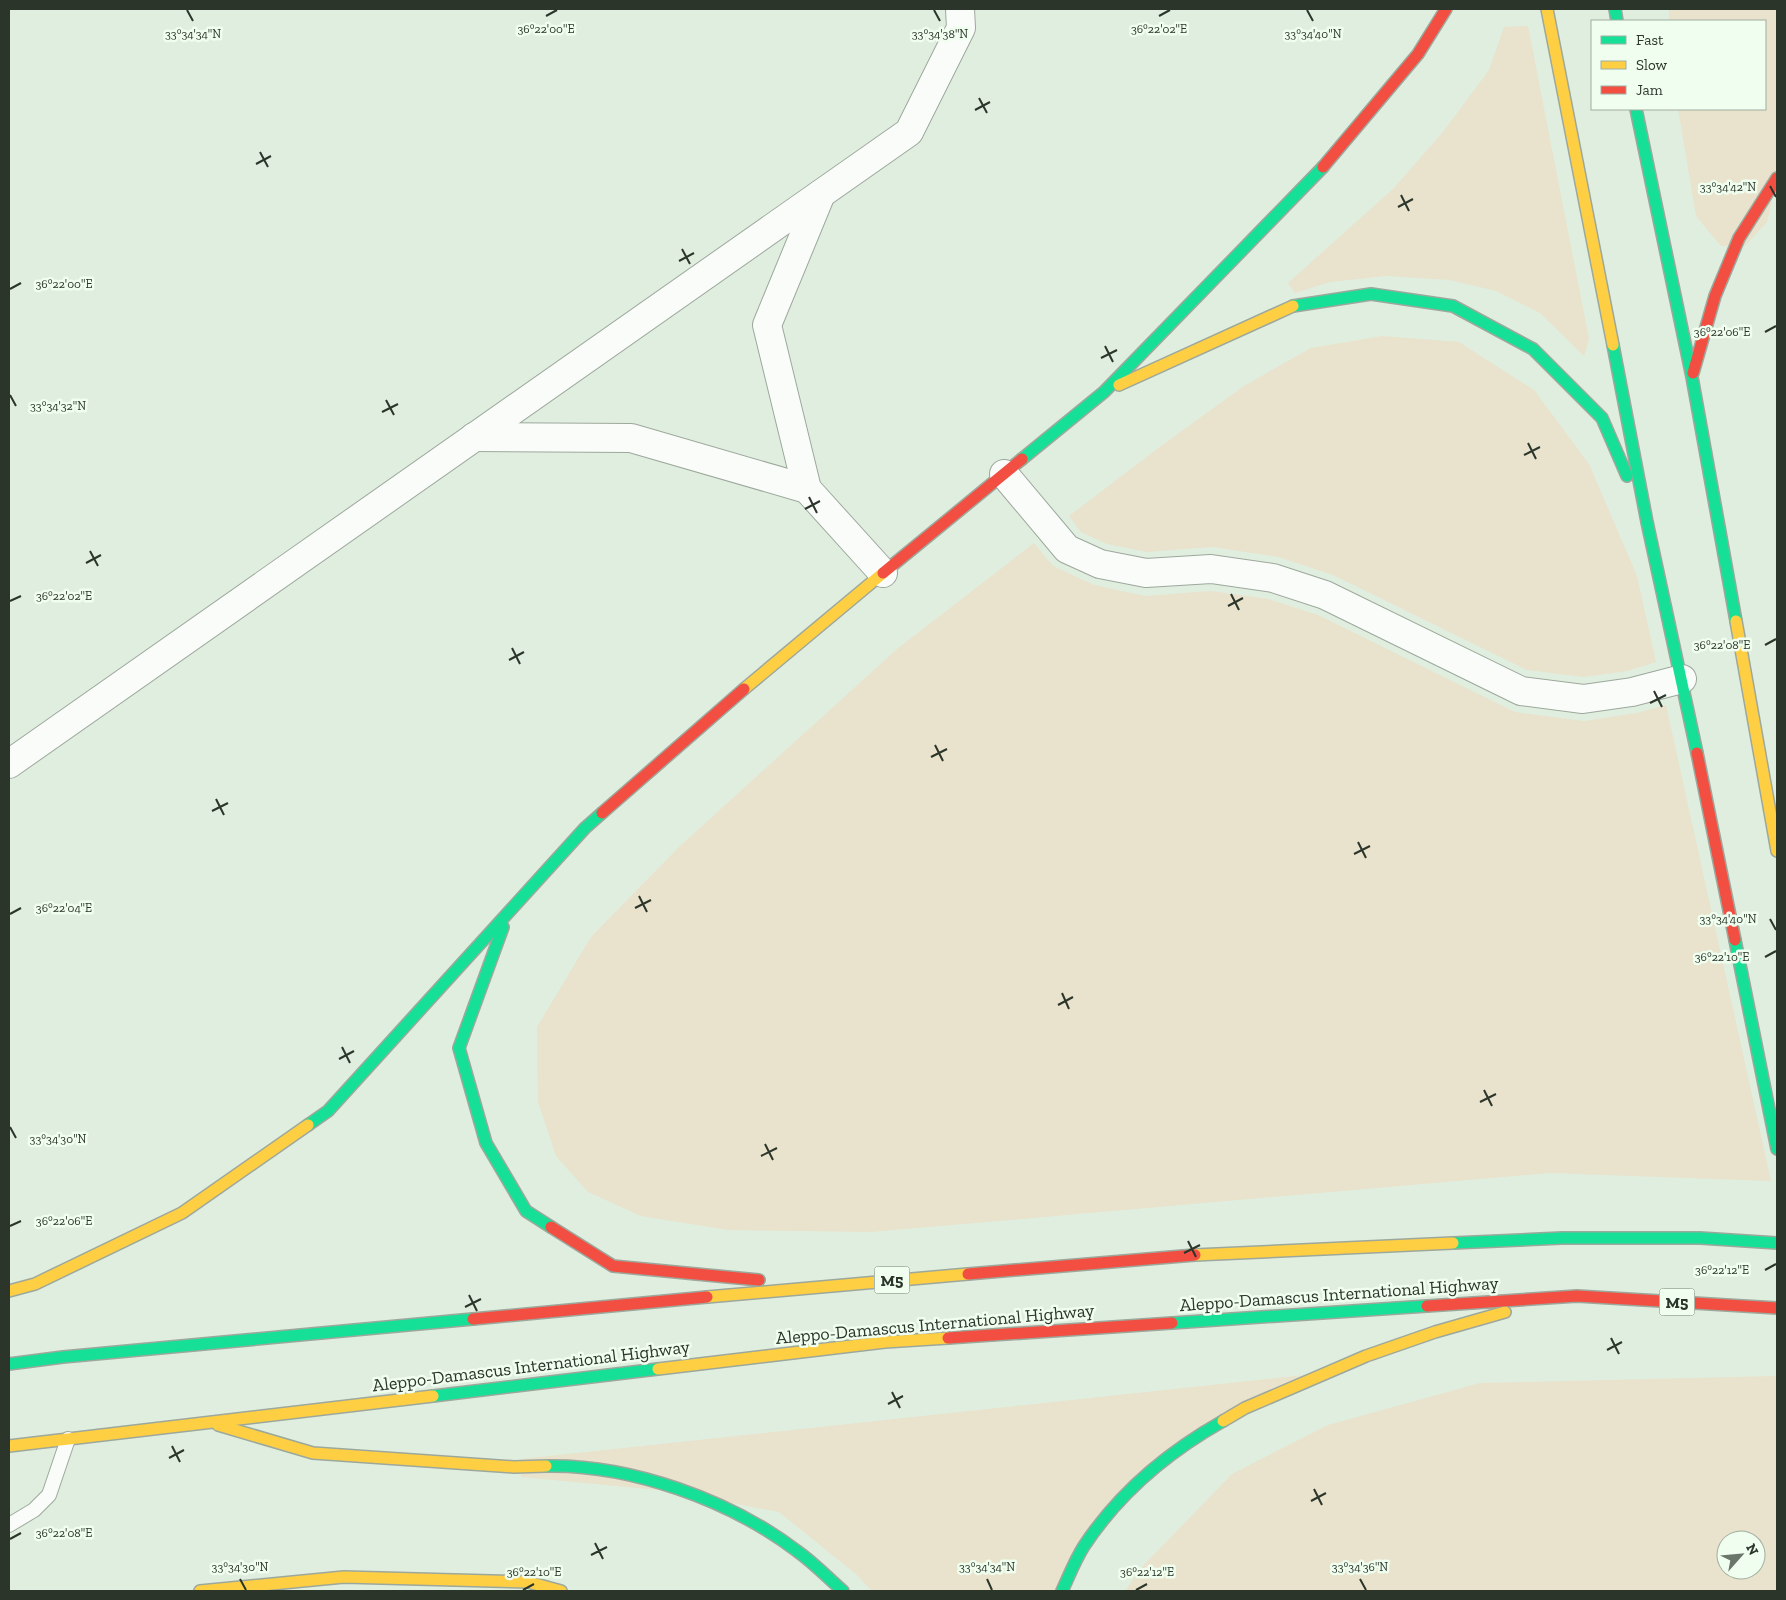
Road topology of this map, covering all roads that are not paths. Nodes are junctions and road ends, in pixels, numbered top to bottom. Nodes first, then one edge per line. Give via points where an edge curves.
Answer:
1 (960, 9) edge
2 (1446, 9) edge
3 (1547, 9) edge
4 (1636, 110) edge
5 (1777, 178) edge
6 (821, 194) junction
7 (1692, 377) junction
8 (1104, 392) junction
9 (474, 437) junction
10 (1004, 474) junction
11 (807, 489) junction
12 (1647, 522) junction
13 (883, 572) junction
14 (1682, 679) junction
15 (9, 764) edge
16 (1777, 851) edge
17 (508, 913) junction
18 (1777, 1149) edge
19 (1777, 1243) edge
20 (828, 1286) junction
21 (9, 1290) edge
22 (1577, 1296) junction
23 (1777, 1308) edge
24 (9, 1364) edge
25 (207, 1422) junction
26 (68, 1439) junction
27 (9, 1446) edge
28 (9, 1525) edge
29 (200, 1591) edge
30 (561, 1591) edge
31 (843, 1591) edge
32 (1062, 1591) edge

1 - 6 street via 961,28 909,132
2 - 8 main road via 1418,54 1315,177
3 - 12 main road
4 - 7 main road
5 - 7 main road via 1739,238 1715,296
6 - 9 street
6 - 11 street via 767,325
7 - 16 main road
8 - 10 main road
8 - 12 main road via 1293,306 1371,294 1453,306 1533,349 1602,418
9 - 11 street via 631,438
9 - 15 street
10 - 13 main road
10 - 14 street via 1067,549 1100,564 1146,573 1211,569 1273,578 1325,595 1521,691 1583,699 1632,692
11 - 13 street
12 - 14 main road
13 - 17 main road via 585,828
14 - 18 main road
17 - 20 main road via 458,1048 486,1143 526,1211 613,1266
17 - 21 main road via 328,1111 182,1214 35,1284
19 - 20 main road, M5 via 1700,1238 1562,1238 1208,1254
20 - 24 main road, M5
22 - 23 main road, Aleppo-Damascus International Highway / M5
22 - 25 main road, Aleppo-Damascus International Highway / M5 via 885,1342
22 - 32 main road via 1470,1322 1366,1356 1245,1408 1194,1436 1148,1473 1107,1514 1083,1548
25 - 26 main road, Aleppo-Damascus International Highway / M5
25 - 31 main road via 313,1453 504,1466 555,1466 637,1477 715,1503 758,1525 798,1551
26 - 27 main road, Aleppo-Damascus International Highway / M5
26 - 28 lane via 49,1495 34,1510
29 - 30 main road via 344,1577 528,1582

